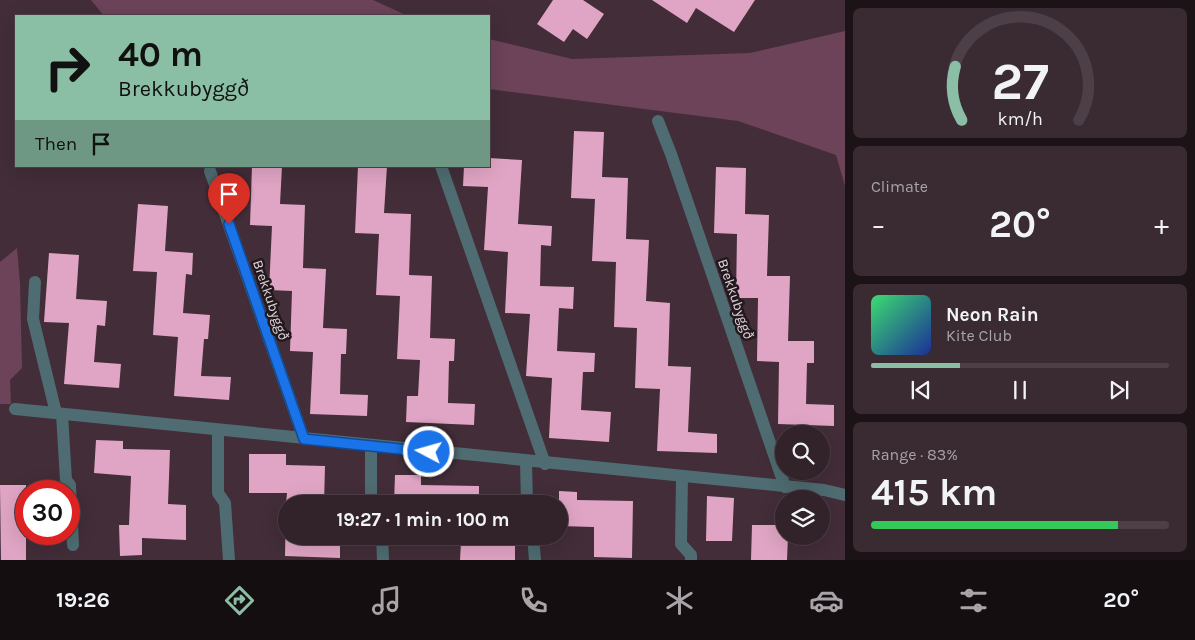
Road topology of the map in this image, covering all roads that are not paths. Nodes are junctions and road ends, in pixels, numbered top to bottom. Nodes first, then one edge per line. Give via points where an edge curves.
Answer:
1 (658, 121) dead end
2 (441, 167) edge
3 (210, 171) dead end
4 (34, 282) dead end
5 (15, 409) dead end
6 (59, 414) junction
7 (218, 430) junction
8 (304, 439) junction
9 (371, 446) junction
10 (526, 462) junction
11 (545, 464) junction
12 (682, 477) junction
13 (66, 480) edge
14 (785, 486) junction
15 (371, 495) edge
16 (527, 495) edge
17 (845, 495) edge
18 (382, 545) edge
19 (534, 545) edge
20 (229, 560) edge
21 (383, 560) edge
22 (535, 560) edge
23 (692, 560) edge

1 - 14 street, Brekkubyggð
2 - 11 street
3 - 8 street, Brekkubyggð
4 - 6 street via 33,319
5 - 6 street
6 - 7 street
6 - 13 street
7 - 8 street
7 - 20 street via 218,493 225,503
8 - 9 street
9 - 10 street
9 - 15 street
10 - 11 street
10 - 16 street
11 - 12 street
12 - 14 street
12 - 23 street via 681,544
14 - 17 street
18 - 21 street
19 - 22 street

